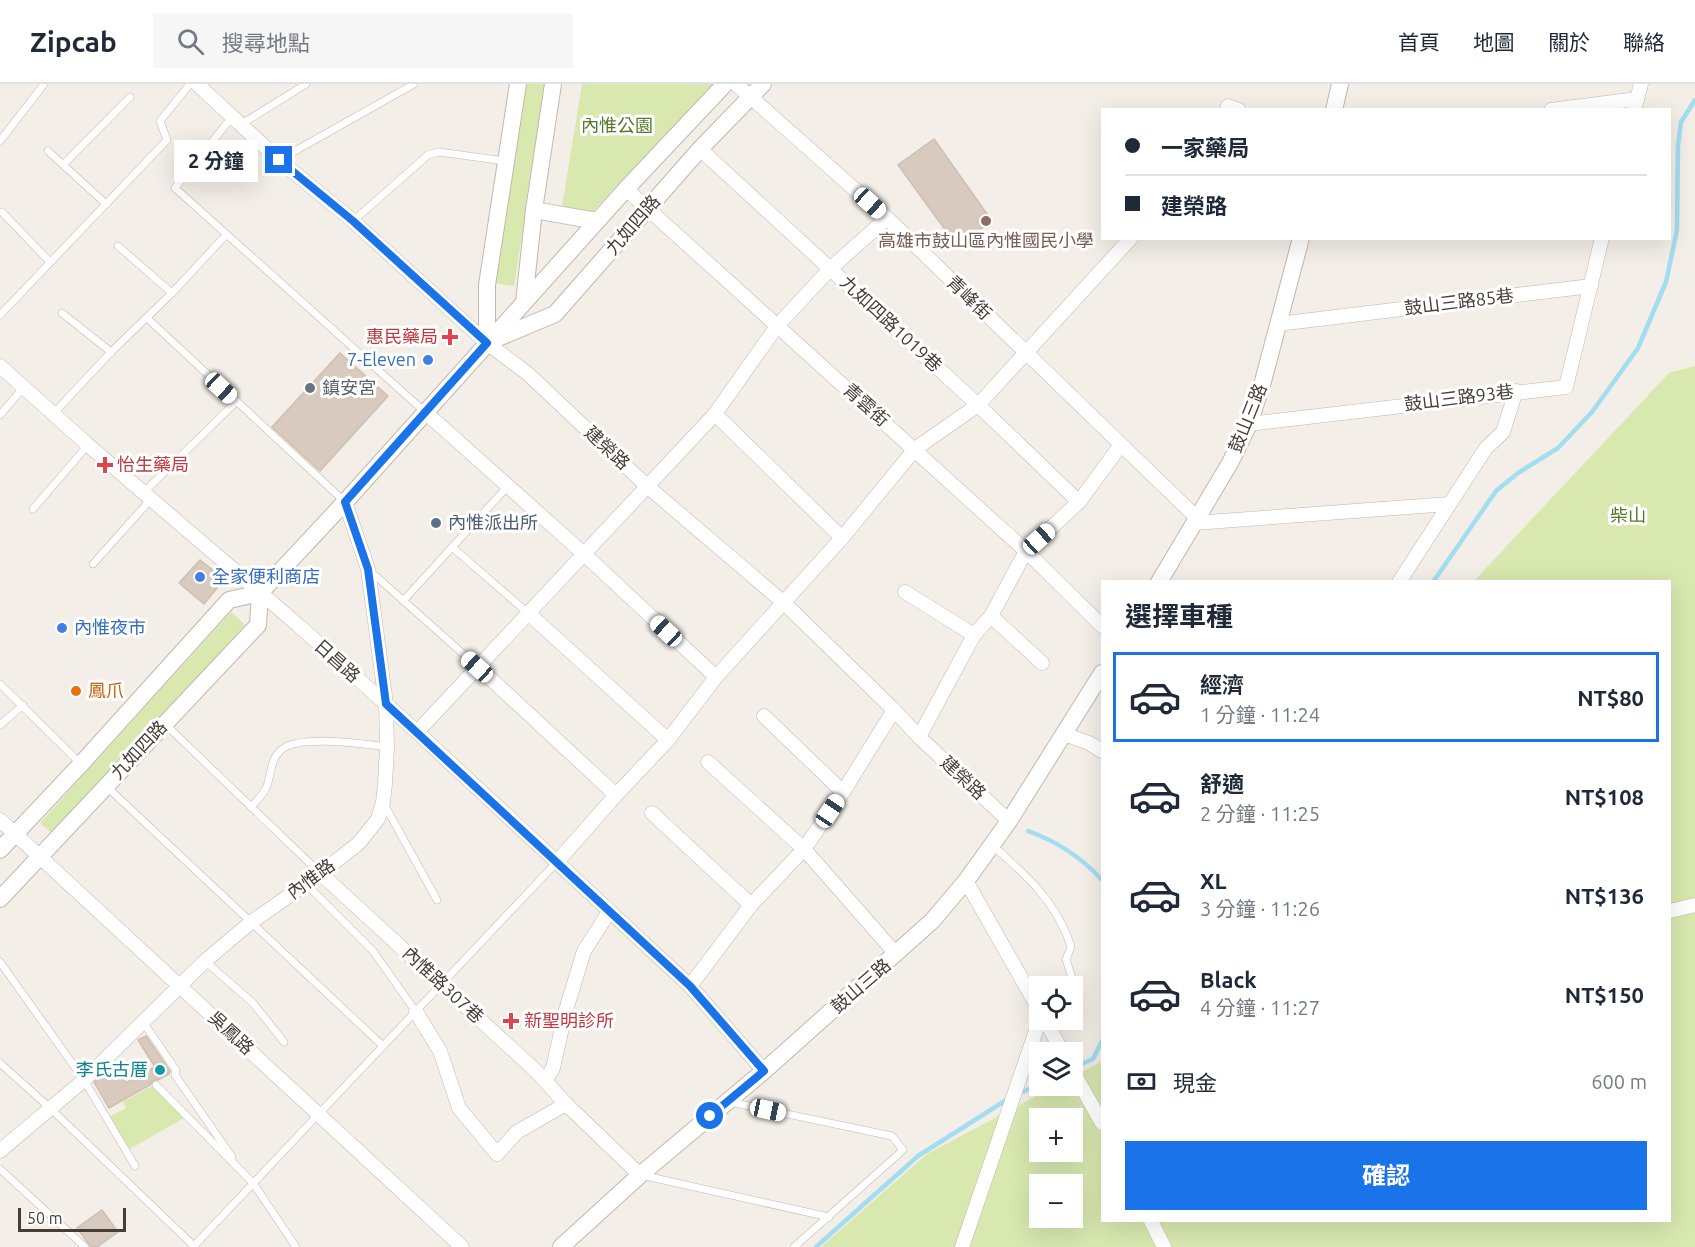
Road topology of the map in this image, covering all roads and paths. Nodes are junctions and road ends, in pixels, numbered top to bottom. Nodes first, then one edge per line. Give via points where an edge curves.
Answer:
1 (44, 84) edge
2 (190, 84) edge
3 (197, 84) edge
4 (306, 84) edge
5 (414, 84) edge
6 (518, 84) edge
7 (553, 84) edge
8 (725, 84) edge
9 (736, 84) edge
10 (763, 84) edge
11 (1340, 84) edge
12 (1641, 84) edge
13 (130, 97) dead end
14 (750, 98) junction
15 (1635, 104) edge
16 (1334, 108) edge
17 (1579, 108) edge
18 (236, 121) junction
19 (0, 141) edge
20 (700, 149) junction
21 (48, 151) dead end
22 (279, 160) junction
23 (507, 161) junction
24 (64, 164) junction
25 (626, 189) junction
26 (106, 204) junction
27 (648, 209) junction
28 (534, 210) junction
29 (2, 212) dead end
30 (887, 218) junction
31 (353, 221) junction
32 (597, 221) junction
33 (226, 235) junction
34 (1129, 240) edge
35 (1300, 240) edge
36 (1602, 240) edge
37 (118, 246) dead end
38 (50, 262) junction
39 (831, 268) junction
40 (1591, 286) junction
41 (172, 293) junction
42 (524, 302) junction
43 (62, 313) dead end
44 (0, 315) edge
45 (147, 318) junction
46 (1278, 324) junction
47 (777, 326) junction
48 (487, 343) junction
49 (111, 352) junction
50 (1025, 352) junction
51 (0, 366) edge
52 (24, 387) junction
53 (1516, 391) junction
54 (236, 402) junction
55 (978, 405) junction
56 (425, 412) junction
57 (53, 414) junction
58 (716, 414) junction
59 (0, 415) edge
60 (1249, 424) junction
61 (88, 445) junction
62 (1120, 446) junction
63 (915, 449) junction
64 (508, 486) junction
65 (647, 486) junction
66 (148, 495) junction
67 (345, 502) junction
68 (1079, 502) junction
69 (1449, 504) junction
70 (33, 509) dead end
71 (1195, 520) junction
72 (842, 538) junction
73 (452, 546) junction
74 (1026, 551) junction
75 (584, 554) junction
76 (93, 564) dead end
77 (368, 569) junction
78 (1160, 580) edge
79 (1400, 580) edge
80 (905, 592) dead end
81 (260, 593) junction
82 (403, 601) junction
83 (783, 602) junction
84 (528, 613) junction
85 (991, 616) junction
86 (1101, 625) edge
87 (974, 635) junction
88 (1042, 663) dead end
89 (477, 667) junction
90 (716, 677) junction
91 (1101, 680) edge
92 (0, 684) edge
93 (386, 704) junction
94 (23, 705) junction
95 (894, 710) junction
96 (764, 716) dead end
97 (164, 723) junction
98 (0, 725) edge
99 (417, 732) junction
100 (1064, 734) junction
101 (919, 737) junction
102 (668, 740) junction
103 (387, 747) junction
104 (1101, 750) edge
105 (708, 762) dead end
106 (81, 764) junction
107 (106, 786) junction
108 (843, 792) junction
109 (616, 795) junction
110 (383, 802) junction
111 (251, 807) junction
112 (652, 813) dead end
113 (0, 820) edge
114 (1009, 821) junction
115 (15, 834) junction
116 (992, 845) junction
117 (804, 849) junction
118 (0, 850) edge
119 (39, 856) junction
120 (556, 863) junction
121 (320, 873) junction
122 (966, 881) junction
123 (306, 884) junction
124 (0, 899) edge
125 (437, 900) dead end
126 (750, 905) junction
127 (1695, 905) edge
128 (1671, 911) edge
129 (609, 912) junction
130 (250, 923) junction
131 (896, 954) junction
132 (205, 961) junction
133 (0, 962) edge
134 (1071, 976) edge
135 (442, 984) junction
136 (180, 986) junction
137 (690, 986) junction
138 (1029, 992) edge
139 (416, 1011) junction
140 (144, 1022) junction
141 (1036, 1030) edge
142 (284, 1042) dead end
143 (383, 1046) junction
144 (0, 1063) edge
145 (764, 1071) junction
146 (84, 1080) junction
147 (545, 1081) junction
148 (156, 1085) dead end
149 (1083, 1088) edge
150 (727, 1102) junction
151 (566, 1104) junction
152 (50, 1108) junction
153 (202, 1113) junction
154 (318, 1114) junction
155 (192, 1120) junction
156 (1101, 1121) edge
157 (0, 1151) edge
158 (135, 1166) dead end
159 (0, 1169) edge
160 (242, 1171) junction
161 (640, 1175) junction
162 (253, 1183) junction
163 (829, 1217) junction
164 (1152, 1222) edge
165 (85, 1247) edge
166 (194, 1247) edge
167 (296, 1247) edge
168 (462, 1247) edge
169 (561, 1247) edge
170 (794, 1247) edge
171 (962, 1247) edge
172 (1164, 1247) edge

1 - 19 lane
2 - 26 lane via 160,121 167,140
3 - 18 street, 建榮路
4 - 18 lane
5 - 22 lane
6 - 23 street
7 - 28 street
8 - 25 street, 九如四路
9 - 14 street, 青峰街
10 - 14 street, 九如四路
11 - 16 street
12 - 15 street
13 - 24 lane
14 - 20 street, 九如四路
14 - 30 street, 青峰街
15 - 17 street
18 - 22 street, 建榮路
18 - 33 lane via 175,188
20 - 27 street, 九如四路
20 - 39 street, 九如四路1019巷
21 - 24 lane
22 - 31 street, 建榮路
23 - 31 lane via 439,152 428,155
23 - 48 street via 487,285
24 - 26 lane
25 - 27 street, 青雲街
25 - 32 street, 九如四路
26 - 38 lane
27 - 47 street, 青雲街
27 - 48 street, 九如四路 via 555,314
28 - 32 street, 九如四路
28 - 42 street
29 - 38 lane
30 - 39 street
30 - 50 street, 青峰街
31 - 48 street, 建榮路
32 - 42 street, 九如四路
33 - 41 lane
33 - 56 lane
34 - 50 street
35 - 46 street, 鼓山三路
36 - 40 street
37 - 41 lane
38 - 44 lane
39 - 47 street
39 - 55 street, 九如四路1019巷
40 - 46 street, 鼓山三路85巷
40 - 53 street, 鼓山三路93巷 via 1566,387
41 - 45 lane
42 - 48 street, 九如四路
43 - 49 lane
45 - 49 lane
45 - 54 lane
46 - 60 street, 鼓山三路
47 - 58 street
47 - 63 street, 青雲街
48 - 56 street, 九如四路
48 - 65 street, 建榮路 via 527,373
49 - 57 lane
50 - 55 street
50 - 62 street, 青峰街
51 - 52 street, 日昌路
52 - 57 street, 日昌路
52 - 59 lane
53 - 60 street, 鼓山三路93巷
53 - 69 street via 1503,432 1486,448
54 - 66 lane
54 - 67 lane
55 - 63 street
55 - 68 street, 九如四路1019巷
56 - 64 street
56 - 67 street, 九如四路
57 - 61 street, 日昌路
58 - 65 street
58 - 72 street
60 - 71 street, 鼓山三路
61 - 66 street, 日昌路
61 - 70 lane
62 - 68 street
62 - 71 street, 青峰街
63 - 72 street
63 - 74 street, 青雲街
64 - 73 lane
64 - 75 street
65 - 75 street
65 - 83 street, 建榮路
66 - 76 lane
66 - 81 street, 日昌路
67 - 77 street, 內惟路
67 - 81 street, 九如四路
68 - 74 street
69 - 71 street
69 - 79 street
71 - 78 street, 鼓山三路
72 - 83 street
73 - 82 lane
73 - 84 lane
74 - 85 street
74 - 86 street, 青雲街
75 - 84 street
75 - 90 street
77 - 82 lane
77 - 93 street, 內惟路
80 - 87 street
81 - 93 street, 日昌路
81 - 97 street, 九如四路 via 258,625
81 - 106 street, 九如四路 via 229,600
82 - 89 lane
83 - 90 street
83 - 95 street, 建榮路
84 - 89 street
84 - 102 street
85 - 87 street
85 - 88 street
87 - 101 street
89 - 99 street
89 - 109 street
90 - 102 street
91 - 100 street, 鼓山三路
92 - 94 lane
93 - 99 street, 日昌路
93 - 103 street, 內惟路
94 - 98 lane
94 - 106 lane
95 - 101 street, 建榮路
95 - 108 street
96 - 108 street
97 - 107 street, 九如四路
97 - 111 lane
99 - 120 street, 日昌路
100 - 104 street
100 - 114 street, 鼓山三路
101 - 114 street, 建榮路
102 - 109 street
103 - 110 street, 內惟路
103 - 111 lane via 339,741 297,743 281,749 270,766 266,788
105 - 117 street
106 - 115 street, 九如四路
107 - 119 street, 九如四路
107 - 130 lane
108 - 117 street
109 - 120 street
110 - 121 street, 內惟路 via 378,819 358,844
110 - 125 lane
111 - 121 lane
112 - 126 street
113 - 115 street, 吳鳳路
114 - 116 street, 鼓山三路
115 - 118 street, 九如四路
115 - 119 street, 吳鳳路
116 - 122 street, 鼓山三路
116 - 134 lane via 1035,884 1060,921 1071,947 1066,959
117 - 126 street
117 - 131 street
119 - 124 street, 九如四路
119 - 136 street, 吳鳳路
120 - 129 street, 日昌路
120 - 135 lane
121 - 123 street, 內惟路
121 - 135 street, 內惟路307巷
122 - 131 street, 鼓山三路 via 932,921
122 - 138 street
123 - 130 street, 內惟路
123 - 139 lane via 373,951
126 - 137 street
127 - 128 street
129 - 137 street, 日昌路
129 - 147 street via 585,951 553,1068
130 - 132 street, 內惟路
130 - 143 lane
131 - 145 street, 鼓山三路
132 - 136 street, 內惟路
132 - 142 lane via 253,1003
133 - 146 lane
135 - 139 lane
135 - 147 street, 內惟路307巷
136 - 140 street, 內惟路
136 - 154 street, 吳鳳路
137 - 145 street, 日昌路
139 - 143 lane
139 - 151 street via 440,1052 459,1108 497,1154 517,1132
140 - 146 street, 內惟路
140 - 153 lane
141 - 171 street
143 - 154 lane
144 - 152 lane
145 - 150 street, 鼓山三路
146 - 152 street, 內惟路
146 - 158 lane
147 - 151 street, 內惟路307巷
148 - 155 lane
149 - 156 street
150 - 161 street, 鼓山三路
150 - 163 lane via 892,1136 903,1150
151 - 161 street, 內惟路307巷
152 - 157 street, 內惟路
152 - 166 lane
153 - 155 lane
153 - 160 lane
154 - 162 lane
154 - 168 street, 吳鳳路
155 - 160 lane
159 - 165 lane
160 - 162 lane
161 - 163 lane
161 - 169 street, 鼓山三路
162 - 166 lane
162 - 167 lane
163 - 170 lane
164 - 172 street

